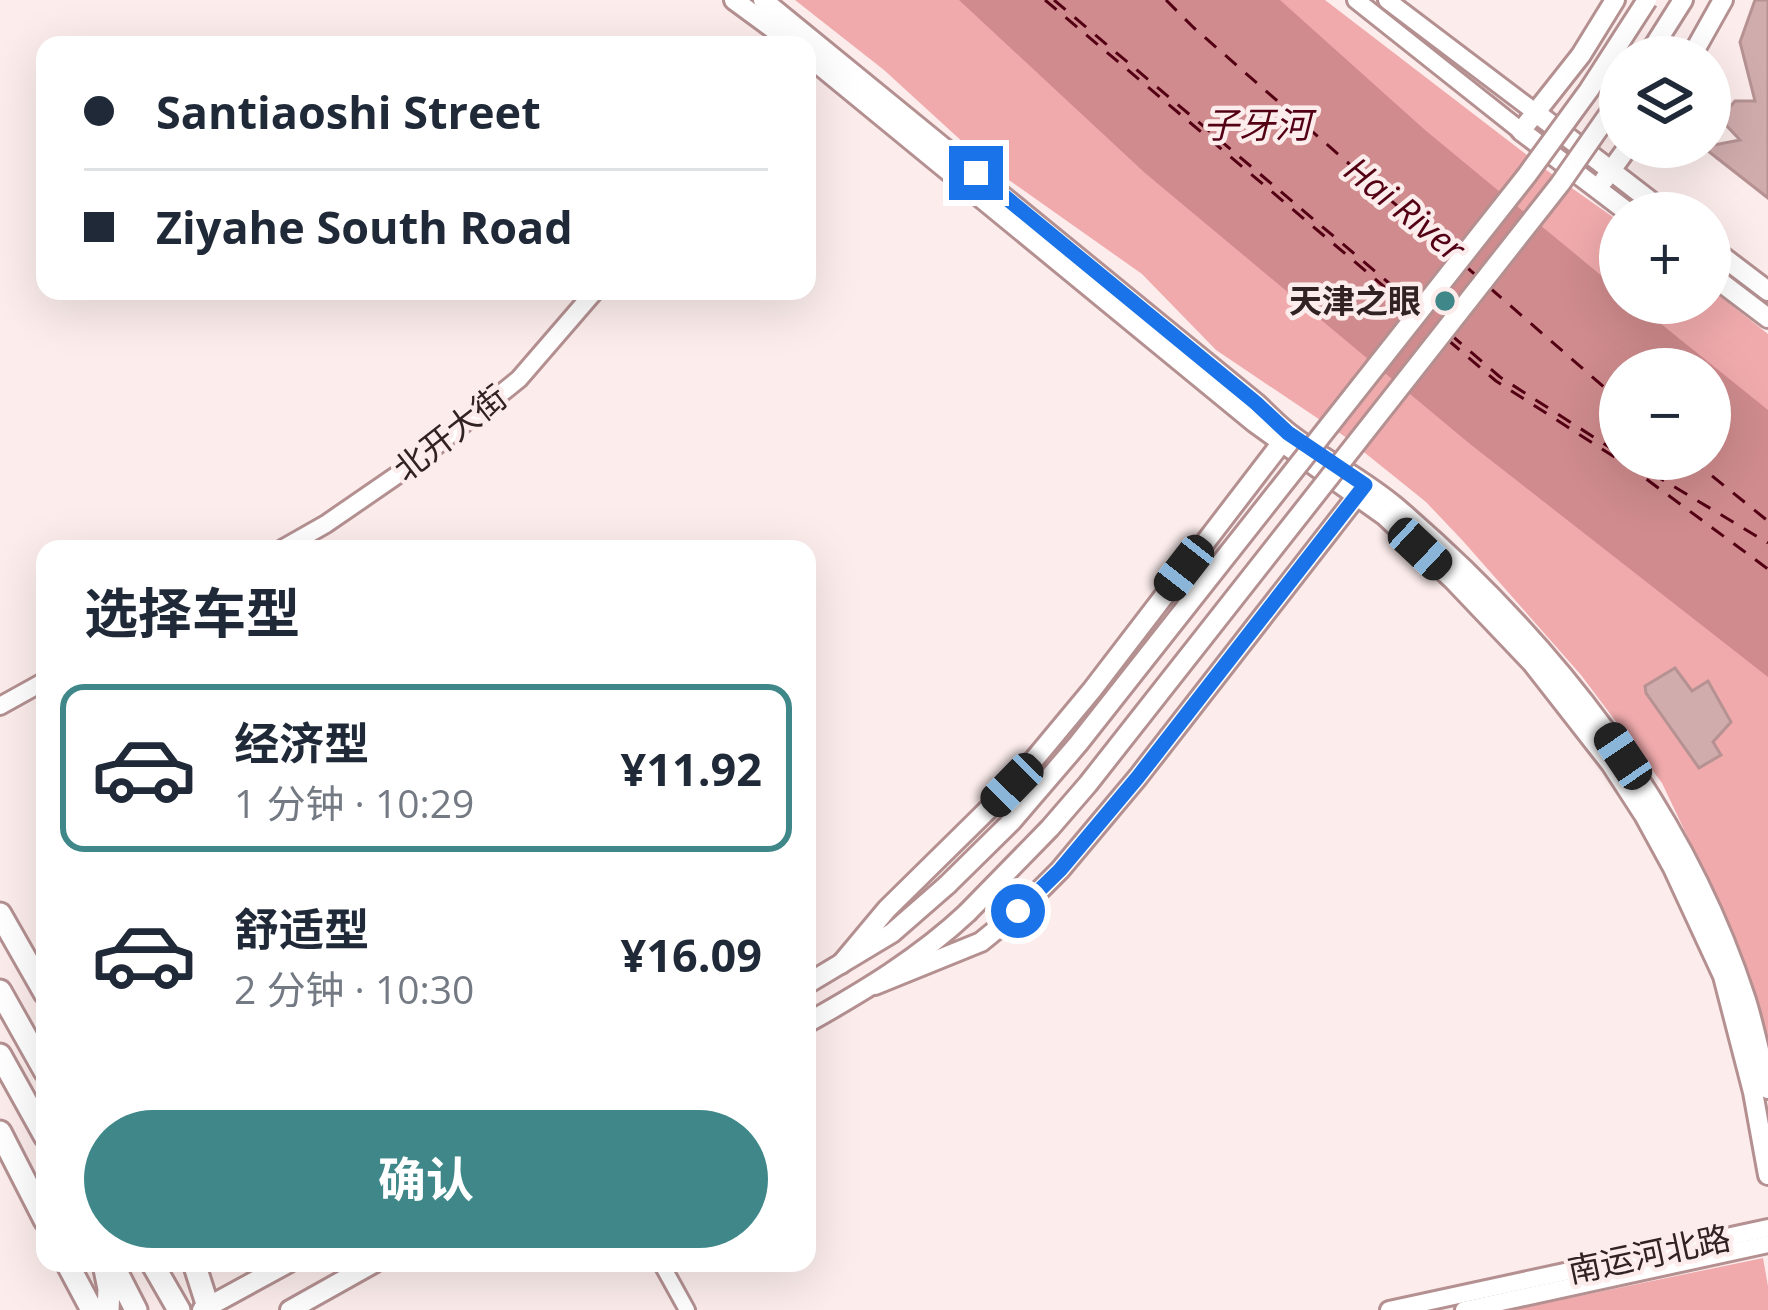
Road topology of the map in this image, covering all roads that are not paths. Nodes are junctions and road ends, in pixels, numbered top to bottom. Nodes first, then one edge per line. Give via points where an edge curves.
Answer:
1 (734, 0) edge
2 (763, 0) edge
3 (1356, 0) edge
4 (1387, 0) edge
5 (1615, 0) edge
6 (1647, 0) edge
7 (1683, 0) edge
8 (1723, 0) edge
9 (787, 36) edge
10 (791, 36) edge
11 (1660, 36) edge
12 (1702, 36) edge
13 (816, 58) edge
14 (1535, 112) junction
15 (1599, 127) edge
16 (1521, 131) junction
17 (1611, 170) junction
18 (1597, 189) junction
19 (1601, 192) edge
20 (1639, 192) edge
21 (1731, 263) edge
22 (1731, 290) edge
23 (1768, 291) edge
24 (587, 300) edge
25 (1768, 318) edge
26 (1285, 438) junction
27 (1360, 490) junction
28 (298, 540) edge
29 (36, 686) edge
30 (0, 706) edge
31 (0, 914) edge
32 (841, 964) junction
33 (36, 977) edge
34 (816, 979) edge
35 (875, 985) junction
36 (0, 991) edge
37 (816, 1018) edge
38 (0, 1055) edge
39 (36, 1055) edge
40 (1768, 1089) edge
41 (36, 1120) edge
42 (0, 1132) edge
43 (1768, 1175) edge
44 (36, 1202) edge
45 (1768, 1228) edge
46 (1768, 1244) edge
47 (73, 1272) edge
48 (108, 1272) edge
49 (113, 1272) edge
50 (157, 1272) edge
51 (200, 1272) edge
52 (272, 1272) edge
53 (358, 1272) edge
54 (666, 1272) edge
55 (216, 1308) edge
56 (92, 1310) edge
57 (108, 1310) edge
58 (136, 1310) edge
59 (179, 1310) edge
60 (290, 1310) edge
61 (687, 1310) edge
62 (1389, 1310) edge
63 (1464, 1310) edge

1 - 9 main road
2 - 10 main road
3 - 16 street
4 - 14 street
5 - 14 main road
6 - 32 main road, bridge via 1526,175 1012,821 892,933
7 - 11 main road
8 - 12 main road
13 - 26 main road via 1238,388
14 - 16 main road
14 - 17 main road
15 - 35 main road, bridge via 1050,828 945,934
16 - 18 main road
17 - 18 main road
17 - 20 main road
18 - 19 main road
21 - 23 main road
22 - 25 main road
24 - 28 street, 北开大街 via 520,379 416,462
26 - 27 main road
26 - 32 main road via 1012,785
27 - 35 main road via 1060,870 981,942
27 - 40 main road via 1392,503 1470,574 1605,728 1709,904
27 - 43 main road via 1532,663 1644,815 1723,976
29 - 30 street
31 - 33 main road
32 - 34 main road
35 - 37 main road
36 - 39 main road
38 - 41 main road
42 - 44 main road
45 - 62 street, 南运河北路
46 - 63 street, 南运河北路
47 - 56 main road
48 - 57 main road
49 - 58 main road
50 - 59 main road
51 - 55 main road
52 - 55 main road
53 - 60 main road
54 - 61 street

